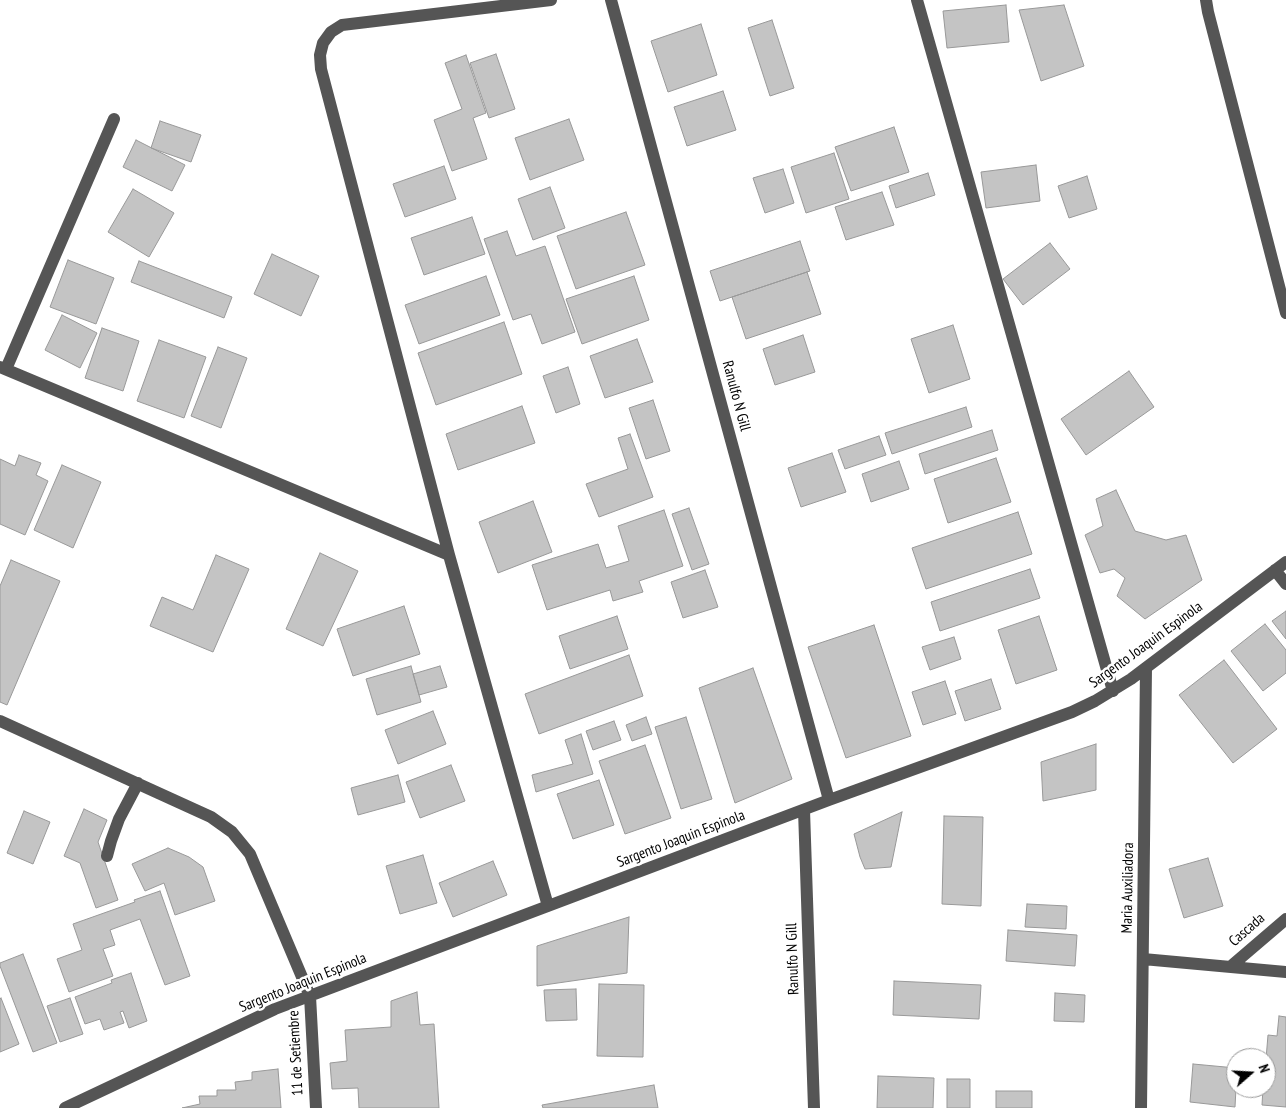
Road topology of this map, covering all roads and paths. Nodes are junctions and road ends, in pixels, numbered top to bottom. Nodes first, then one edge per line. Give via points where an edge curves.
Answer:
1 (551, 0) edge
2 (611, 0) edge
3 (917, 0) edge
4 (1206, 0) edge
5 (114, 119) dead end
6 (1286, 313) edge
7 (3, 368) edge
8 (449, 555) junction
9 (1286, 562) edge
10 (1275, 570) junction
11 (1286, 584) edge
12 (1146, 668) junction
13 (1113, 691) junction
14 (0, 721) edge
15 (138, 783) junction
16 (829, 800) junction
17 (804, 810) junction
18 (107, 856) dead end
19 (548, 906) junction
20 (1286, 918) edge
21 (1143, 959) junction
22 (1230, 967) junction
23 (1286, 972) edge
24 (310, 996) junction
25 (65, 1108) edge
26 (316, 1108) edge
27 (814, 1108) edge
28 (1141, 1108) edge

1 - 8 street via 342,25 331,32 320,55 321,69
2 - 16 street, Ranulfo N Gill
3 - 13 street
4 - 6 street
5 - 7 street
7 - 8 street
8 - 19 street
9 - 10 street, Sargento Joaquin Espinola
10 - 11 street
10 - 12 street, Sargento Joaquin Espinola
12 - 13 street, Sargento Joaquin Espinola
12 - 21 street, Maria Auxiliadora
13 - 16 street, Sargento Joaquin Espinola via 1072,712
14 - 15 street, 11 de Setiembre
15 - 18 street via 119,819
15 - 24 street, 11 de Setiembre via 211,816 232,832 250,854
16 - 17 street, Sargento Joaquin Espinola
17 - 19 street, Sargento Joaquin Espinola
17 - 27 street, Ranulfo N Gill
19 - 24 street, Sargento Joaquin Espinola
20 - 22 street, Cascada
21 - 22 street
21 - 28 street, Maria Auxiliadora
22 - 23 street
24 - 25 street, Sargento Joaquin Espinola via 266,1012
24 - 26 street, 11 de Setiembre

